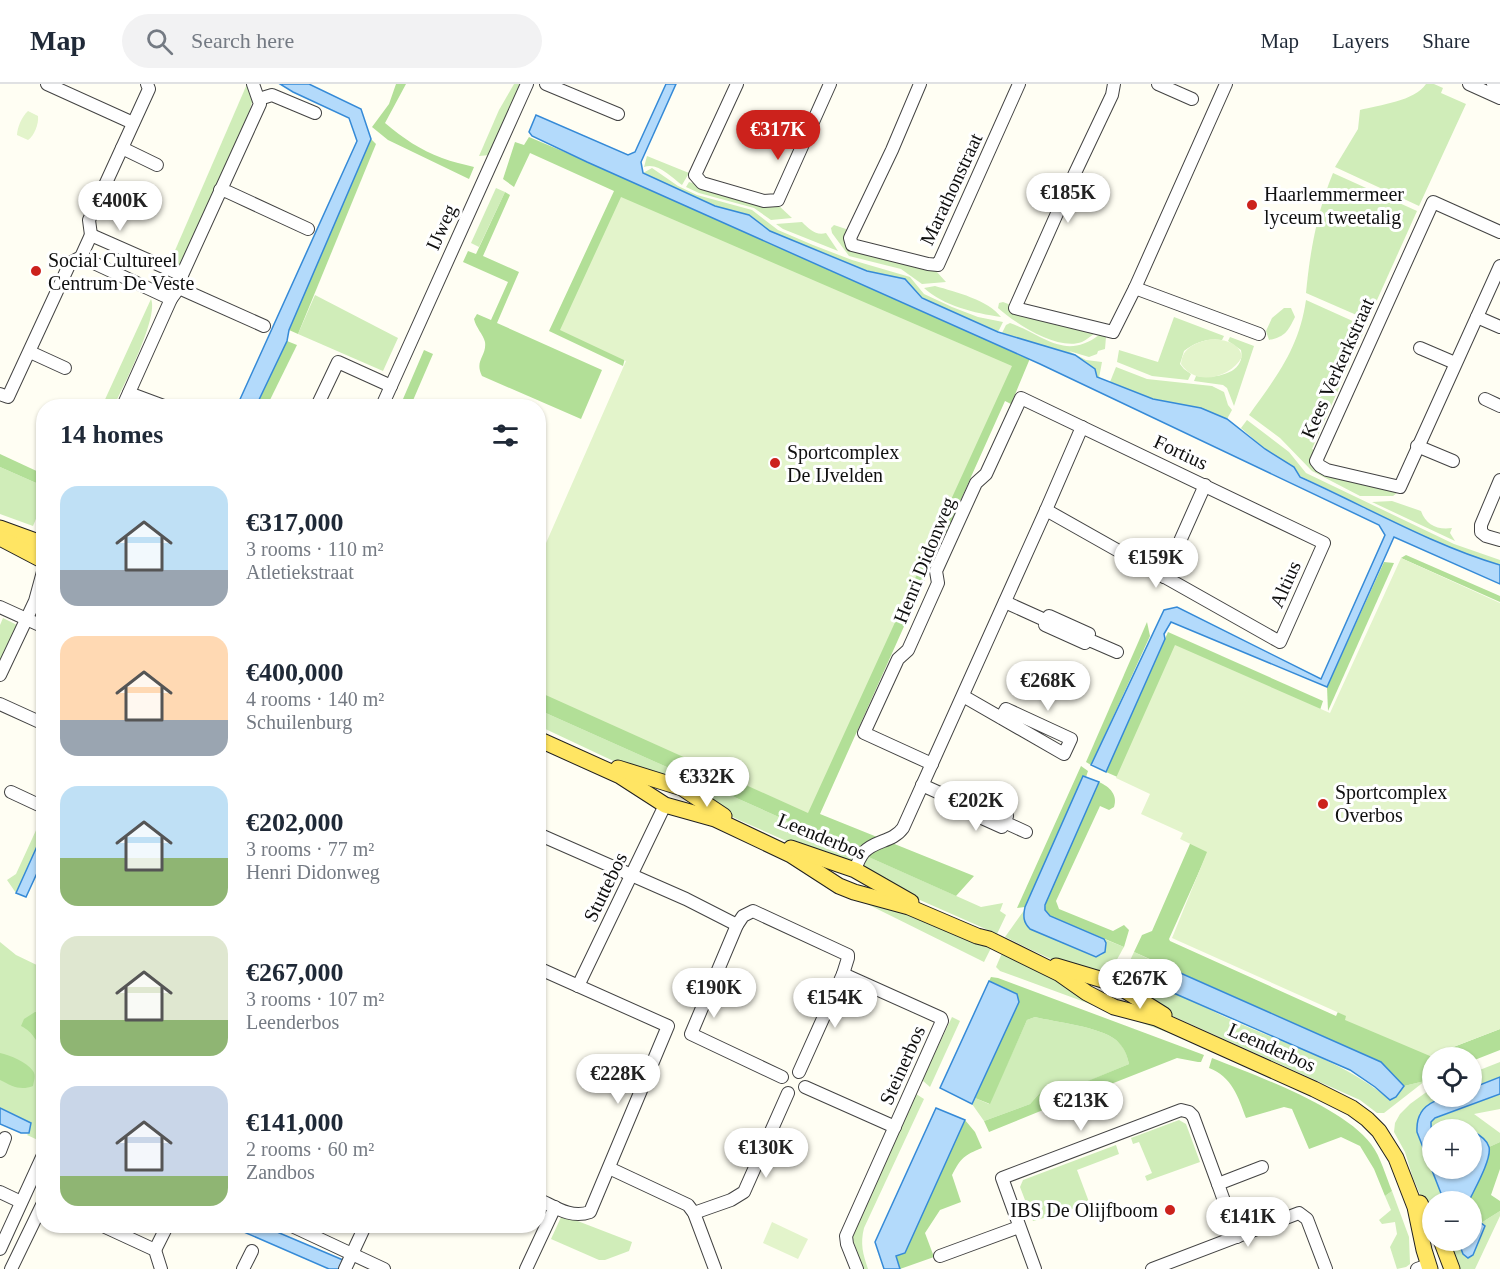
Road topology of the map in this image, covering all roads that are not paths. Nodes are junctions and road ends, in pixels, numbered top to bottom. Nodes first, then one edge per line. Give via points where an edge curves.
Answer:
1 (46, 84) edge
2 (147, 84) edge
3 (254, 84) edge
4 (527, 84) edge
5 (546, 84) edge
6 (737, 84) edge
7 (830, 84) edge
8 (920, 84) edge
9 (1019, 84) edge
10 (1114, 84) edge
11 (1158, 84) edge
12 (1226, 84) edge
13 (1469, 84) edge
14 (1493, 84) edge
15 (1500, 87) edge
16 (1500, 98) edge
17 (259, 99) junction
18 (1192, 99) dead end
19 (315, 113) dead end
20 (618, 114) dead end
21 (134, 123) junction
22 (122, 148) junction
23 (158, 165) dead end
24 (220, 190) junction
25 (308, 229) dead end
26 (1500, 232) edge
27 (91, 235) junction
28 (81, 258) junction
29 (1500, 266) edge
30 (182, 275) junction
31 (1135, 288) junction
32 (175, 293) junction
33 (1476, 317) junction
34 (264, 326) dead end
35 (1500, 327) edge
36 (1259, 334) dead end
37 (1420, 348) dead end
38 (30, 352) junction
39 (1455, 363) junction
40 (65, 368) dead end
41 (391, 386) junction
42 (129, 393) junction
43 (0, 394) edge
44 (1021, 398) joint
45 (126, 399) edge
46 (145, 399) edge
47 (320, 399) edge
48 (385, 399) edge
49 (1485, 399) dead end
50 (1500, 405) edge
51 (1082, 427) junction
52 (1417, 446) junction
53 (1453, 461) dead end
54 (1500, 480) edge
55 (1205, 485) junction
56 (1046, 510) junction
57 (0, 528) edge
58 (0, 538) edge
59 (1500, 540) edge
60 (36, 541) edge
61 (1324, 543) joint
62 (36, 557) edge
63 (1164, 577) junction
64 (36, 597) edge
65 (35, 601) joint
66 (1005, 602) junction
67 (0, 607) edge
68 (27, 619) junction
69 (36, 623) edge
70 (1117, 652) dead end
71 (0, 675) edge
72 (963, 696) junction
73 (0, 704) edge
74 (1001, 718) junction
75 (36, 720) edge
76 (546, 736) edge
77 (546, 743) edge
78 (932, 764) junction
79 (663, 781) junction
80 (922, 785) junction
81 (11, 792) dead end
82 (690, 794) junction
83 (651, 797) junction
84 (36, 804) edge
85 (665, 805) junction
86 (686, 811) junction
87 (1026, 832) dead end
88 (546, 838) edge
89 (836, 863) junction
90 (861, 873) junction
91 (632, 876) junction
92 (829, 880) junction
93 (854, 892) junction
94 (737, 925) junction
95 (989, 939) junction
96 (1008, 948) junction
97 (546, 972) edge
98 (843, 974) junction
99 (1096, 977) junction
100 (578, 986) junction
101 (1126, 990) junction
102 (1088, 993) junction
103 (1114, 1007) junction
104 (799, 1072) junction
105 (782, 1077) junction
106 (805, 1087) junction
107 (788, 1094) junction
108 (896, 1127) junction
109 (5, 1138) dead end
110 (0, 1151) edge
111 (1262, 1167) dead end
112 (609, 1168) junction
113 (36, 1170) edge
114 (1218, 1184) junction
115 (0, 1192) edge
116 (21, 1202) junction
117 (546, 1203) edge
118 (555, 1207) junction
119 (1422, 1208) edge
120 (694, 1214) junction
121 (36, 1217) edge
122 (546, 1226) edge
123 (1019, 1227) junction
124 (118, 1233) edge
125 (164, 1233) edge
126 (307, 1233) edge
127 (362, 1233) edge
128 (543, 1233) edge
129 (1237, 1237) junction
130 (0, 1249) edge
131 (155, 1250) junction
132 (252, 1251) dead end
133 (1445, 1251) edge
134 (352, 1254) junction
135 (940, 1256) dead end
136 (1425, 1263) edge
137 (11, 1269) edge
138 (161, 1269) edge
139 (243, 1269) edge
140 (345, 1269) edge
141 (384, 1269) edge
142 (526, 1269) edge
143 (715, 1269) edge
144 (857, 1269) edge
145 (1035, 1269) edge
146 (1152, 1269) edge
147 (1326, 1269) edge
148 (1452, 1269) edge

1 - 21 street
2 - 21 street via 149,89
3 - 17 street
4 - 41 street, IJweg
5 - 20 street
6 - 7 street via 695,175 702,183 764,201 777,200
8 - 9 street, Marathonstraat via 850,238 852,245 938,265
10 - 31 street via 1016,308 1113,332
11 - 18 street
12 - 31 street
13 - 16 street
14 - 15 street
17 - 19 street via 272,95
17 - 24 street via 258,109
21 - 22 street
22 - 23 street
22 - 27 street via 89,220
24 - 25 street
24 - 30 street
26 - 52 street, Kees Verkerkstraat via 1433,202 1316,461 1327,470 1400,487
27 - 28 street
27 - 30 street
28 - 32 street
28 - 38 street via 70,263
29 - 33 street, Kees Verkerkstraat
30 - 32 street
31 - 36 street
32 - 34 street
32 - 42 street
33 - 35 street
33 - 39 street, Kees Verkerkstraat
37 - 39 street
38 - 40 street
38 - 43 street via 8,397
39 - 52 street, Kees Verkerkstraat
41 - 47 street via 338,362
41 - 48 street, IJweg
42 - 45 street
42 - 46 street
44 - 51 street, Fortius
44 - 78 street, Henri Didonweg via 986,474 976,483 936,571 938,583 908,650 898,659 864,733
49 - 50 street
51 - 55 street, Fortius
51 - 56 street
52 - 53 street
54 - 59 street via 1481,532
55 - 61 street, Fortius
55 - 63 street
56 - 63 street
56 - 66 street
57 - 60 main road
58 - 62 main road
61 - 63 street, Altius via 1280,642
64 - 65 street
65 - 68 street
66 - 70 street via 1047,621 1049,616
66 - 72 street
67 - 68 street
68 - 69 street
68 - 71 street
72 - 74 street
72 - 78 street
73 - 75 street
74 - 74 street via 1064,754 1071,739 1006,709
76 - 79 main road, Leenderbos via 624,770
77 - 83 main road, Leenderbos via 620,776
78 - 80 street
79 - 82 main road, Leenderbos
79 - 83 main road via 652,787
80 - 87 street via 964,804 967,798 1007,816 1004,822
80 - 90 street via 897,836 862,853
81 - 84 street
82 - 86 main road via 692,803
82 - 89 main road, Leenderbos via 718,813 797,851
83 - 85 main road, Leenderbos
85 - 86 main road, Leenderbos
85 - 91 street, Stuttebos
86 - 92 main road, Leenderbos via 715,819 791,855
88 - 91 street
89 - 90 main road, Leenderbos
89 - 92 main road via 829,869
90 - 93 main road via 868,886
90 - 95 main road, Leenderbos
91 - 94 street
91 - 100 street, Stuttebos
92 - 93 main road, Leenderbos
93 - 95 main road, Leenderbos via 909,907
94 - 98 street via 753,911 844,952 849,958
94 - 105 street via 691,1034
95 - 96 main road, Leenderbos
96 - 99 main road, Leenderbos via 1065,970
96 - 102 main road, Leenderbos
97 - 100 street
98 - 104 street
98 - 108 street, Steinerbos via 941,1018
99 - 101 main road, Leenderbos
99 - 102 main road via 1087,981
100 - 112 street via 668,1026
101 - 103 main road via 1126,1000
101 - 119 main road, Leenderbos via 1159,1013 1349,1099 1367,1112 1390,1135
102 - 103 main road, Leenderbos
103 - 136 main road, Leenderbos via 1156,1018 1314,1089 1367,1119 1396,1158 1415,1207
104 - 105 street via 791,1070
104 - 106 street
105 - 107 street via 781,1084
106 - 107 street via 800,1093
106 - 108 street
107 - 120 street via 744,1192
108 - 144 street, Steinerbos via 846,1236
109 - 110 street
111 - 114 street
112 - 118 street via 590,1212 581,1216
112 - 120 street via 688,1205
113 - 116 street
114 - 123 street via 1193,1116 1181,1110 1002,1178
114 - 129 street
115 - 116 street
116 - 130 street
117 - 118 street
118 - 122 street
120 - 143 street
121 - 137 street
123 - 135 street
123 - 145 street
124 - 131 street
125 - 131 street
126 - 134 street
127 - 134 street
128 - 142 street
129 - 146 street
129 - 147 street via 1303,1214
131 - 138 street
132 - 139 street
133 - 148 main road
134 - 140 street
134 - 141 street

